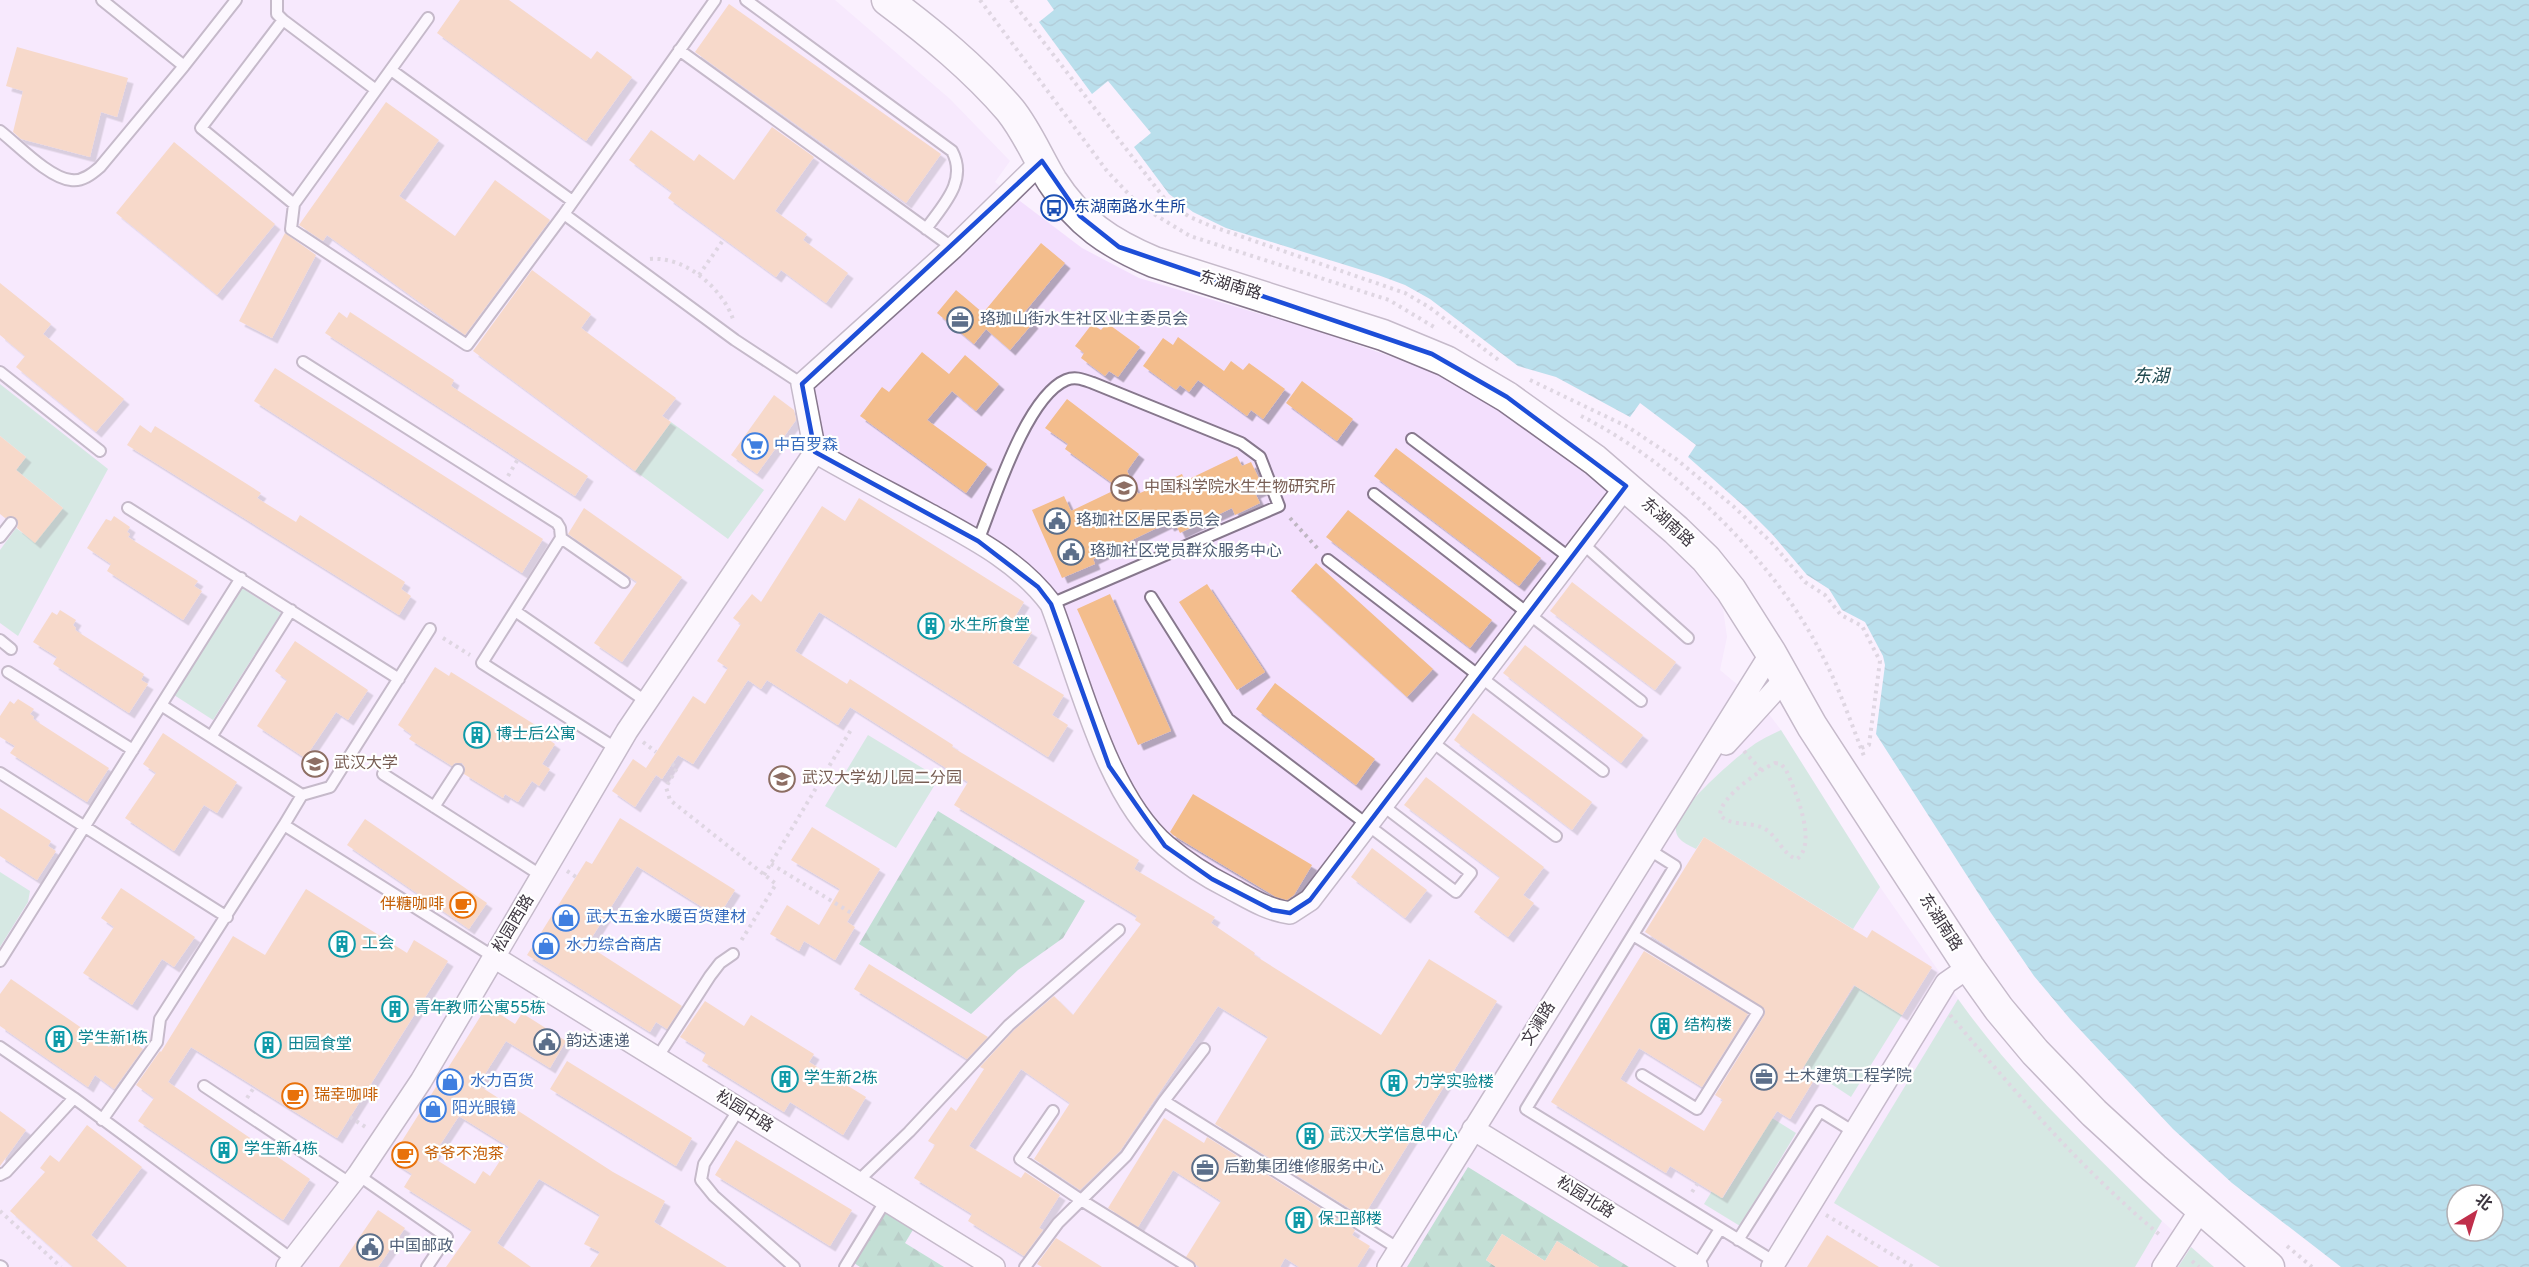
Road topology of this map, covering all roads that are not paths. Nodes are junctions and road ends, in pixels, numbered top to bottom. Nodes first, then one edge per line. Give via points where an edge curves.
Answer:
1 (102, 0) edge
2 (237, 0) edge
3 (277, 0) edge
4 (715, 0) edge
5 (746, 0) edge
6 (887, 0) edge
7 (428, 18) dead end
8 (283, 20) junction
9 (679, 50) junction
10 (184, 66) junction
11 (391, 70) junction
12 (376, 90) junction
13 (0, 131) edge
14 (1042, 161) junction
15 (571, 200) junction
16 (294, 204) junction
17 (564, 214) junction
18 (926, 229) junction
19 (953, 248) junction
20 (303, 362) dead end
21 (0, 372) edge
22 (802, 384) junction
23 (1412, 439) dead end
24 (100, 451) dead end
25 (814, 452) junction
26 (1626, 486) junction
27 (1374, 494) dead end
28 (128, 508) dead end
29 (11, 523) dead end
30 (0, 537) edge
31 (561, 538) junction
32 (978, 541) junction
33 (1576, 551) junction
34 (1328, 560) road end
35 (241, 578) junction
36 (624, 582) dead end
37 (1151, 597) dead end
38 (1051, 604) junction
39 (291, 610) junction
40 (515, 611) junction
41 (1528, 613) junction
42 (430, 630) road end
43 (1688, 638) dead end
44 (0, 640) edge
45 (11, 649) dead end
46 (1771, 653) junction
47 (8, 672) dead end
48 (1480, 676) junction
49 (399, 679) junction
50 (1785, 679) junction
51 (1641, 701) dead end
52 (646, 702) junction
53 (161, 705) junction
54 (211, 737) junction
55 (1431, 741) junction
56 (617, 749) junction
57 (133, 750) junction
58 (458, 770) dead end
59 (1603, 771) dead end
60 (0, 772) edge
61 (383, 774) dead end
62 (1691, 782) junction
63 (302, 795) junction
64 (1382, 805) junction
65 (434, 807) junction
66 (1367, 824) junction
67 (284, 825) junction
68 (85, 826) junction
69 (1556, 836) dead end
70 (1648, 849) junction
71 (542, 876) junction
72 (227, 917) junction
73 (1119, 930) dead end
74 (1633, 934) junction
75 (733, 954) road end
76 (494, 957) junction
77 (0, 961) edge
78 (1969, 967) junction
79 (0, 1047) edge
80 (1204, 1049) dead end
81 (657, 1058) junction
82 (1642, 1075) dead end
83 (204, 1086) dead end
84 (74, 1098) junction
85 (1164, 1101) junction
86 (739, 1109) junction
87 (1053, 1111) dead end
88 (102, 1120) junction
89 (1473, 1129) junction
90 (1854, 1132) junction
91 (0, 1175) edge
92 (355, 1180) junction
93 (857, 1182) junction
94 (886, 1200) junction
95 (1081, 1200) junction
96 (2201, 1209) junction
97 (1720, 1229) junction
98 (1738, 1240) junction
99 (1393, 1258) edge
100 (290, 1263) edge
101 (1773, 1265) edge
102 (427, 1267) edge
103 (794, 1267) edge
104 (845, 1267) edge
105 (994, 1267) edge
106 (1025, 1267) edge
107 (1189, 1267) edge
108 (1697, 1267) edge
109 (2163, 1267) edge
110 (2269, 1267) edge

1 - 10 lane
2 - 10 lane
3 - 8 lane via 277,14
4 - 9 lane
5 - 18 lane via 952,151 958,166 957,180
6 - 14 street, 东湖南路 via 962,60 989,88 1011,112
7 - 11 lane
8 - 12 lane
8 - 16 lane via 201,128
9 - 15 lane
9 - 18 lane
10 - 13 lane via 86,178 73,181 49,171
11 - 12 lane
11 - 15 lane
12 - 16 lane
14 - 19 street
14 - 26 street, 东湖南路 via 1080,216 1119,247 1432,354 1507,397
15 - 17 lane
16 - 17 lane via 291,229 467,345
17 - 22 lane via 735,340
18 - 19 lane
19 - 22 street
20 - 31 lane via 556,523
21 - 24 lane
22 - 25 street
23 - 33 lane
25 - 32 street
25 - 52 street, 松园西路
26 - 33 street
26 - 46 street, 东湖南路 via 1706,559
27 - 41 lane
28 - 35 lane
29 - 30 lane
31 - 36 lane
31 - 40 lane
32 - 38 street via 1014,566
32 - 38 lane via 1029,421 1058,384 1068,379 1078,378 1252,449 1260,457 1279,506
33 - 41 street
33 - 43 lane
34 - 48 lane
35 - 39 lane
35 - 53 lane
37 - 66 lane via 1228,719
38 - 66 street via 1109,766 1147,825 1165,846 1190,864 1272,910 1290,913 1310,900
39 - 49 lane
39 - 54 lane
40 - 52 lane
40 - 56 lane via 482,663
41 - 48 street
41 - 51 lane
42 - 49 lane
44 - 45 lane
46 - 50 street, 东湖南路
46 - 62 street, 文澜路
47 - 57 lane
48 - 55 street
48 - 59 lane
49 - 63 lane via 330,787
50 - 62 street, 文澜路
50 - 78 street, 东湖南路
52 - 56 street, 松园西路
53 - 54 lane
53 - 57 lane
54 - 63 lane
55 - 64 street
55 - 69 lane
56 - 71 street, 松园西路
57 - 68 lane
58 - 65 lane
60 - 68 lane
61 - 65 lane
62 - 70 street, 文澜路
63 - 67 lane
64 - 66 street
64 - 66 lane via 1471,873 1461,886 1456,892
65 - 71 lane
67 - 72 lane
67 - 76 lane
68 - 72 lane
68 - 77 lane
70 - 74 lane via 1675,866
70 - 89 street, 文澜路
71 - 76 street, 松园西路
72 - 88 lane via 160,1019 157,1042
73 - 93 lane via 1009,1025
74 - 82 lane via 1758,1012 1697,1109
74 - 97 lane via 1526,1109
75 - 81 lane via 710,976
76 - 81 street, 松园中路
76 - 92 street, 松园西路 via 421,1080
78 - 90 street via 1946,983
78 - 96 street, 东湖南路 via 2035,1052 2094,1113
79 - 84 lane
80 - 85 lane
81 - 86 street, 松园中路
83 - 92 lane
84 - 88 lane
84 - 91 lane
85 - 95 lane via 1126,1156
85 - 99 lane
86 - 93 street, 松园中路
86 - 103 lane via 704,1164 701,1180
87 - 95 lane via 1020,1159
88 - 100 lane
89 - 99 street, 文澜路
89 - 108 street, 松园北路
90 - 98 lane via 1820,1111
90 - 101 street
92 - 100 street, 松园西路
92 - 102 lane via 447,1237
93 - 94 street, 松园中路
94 - 104 lane
94 - 105 street, 松园中路
95 - 106 lane via 1051,1231
95 - 107 lane
96 - 109 street
96 - 110 street, 东湖南路
97 - 98 lane
97 - 108 lane
98 - 101 lane

